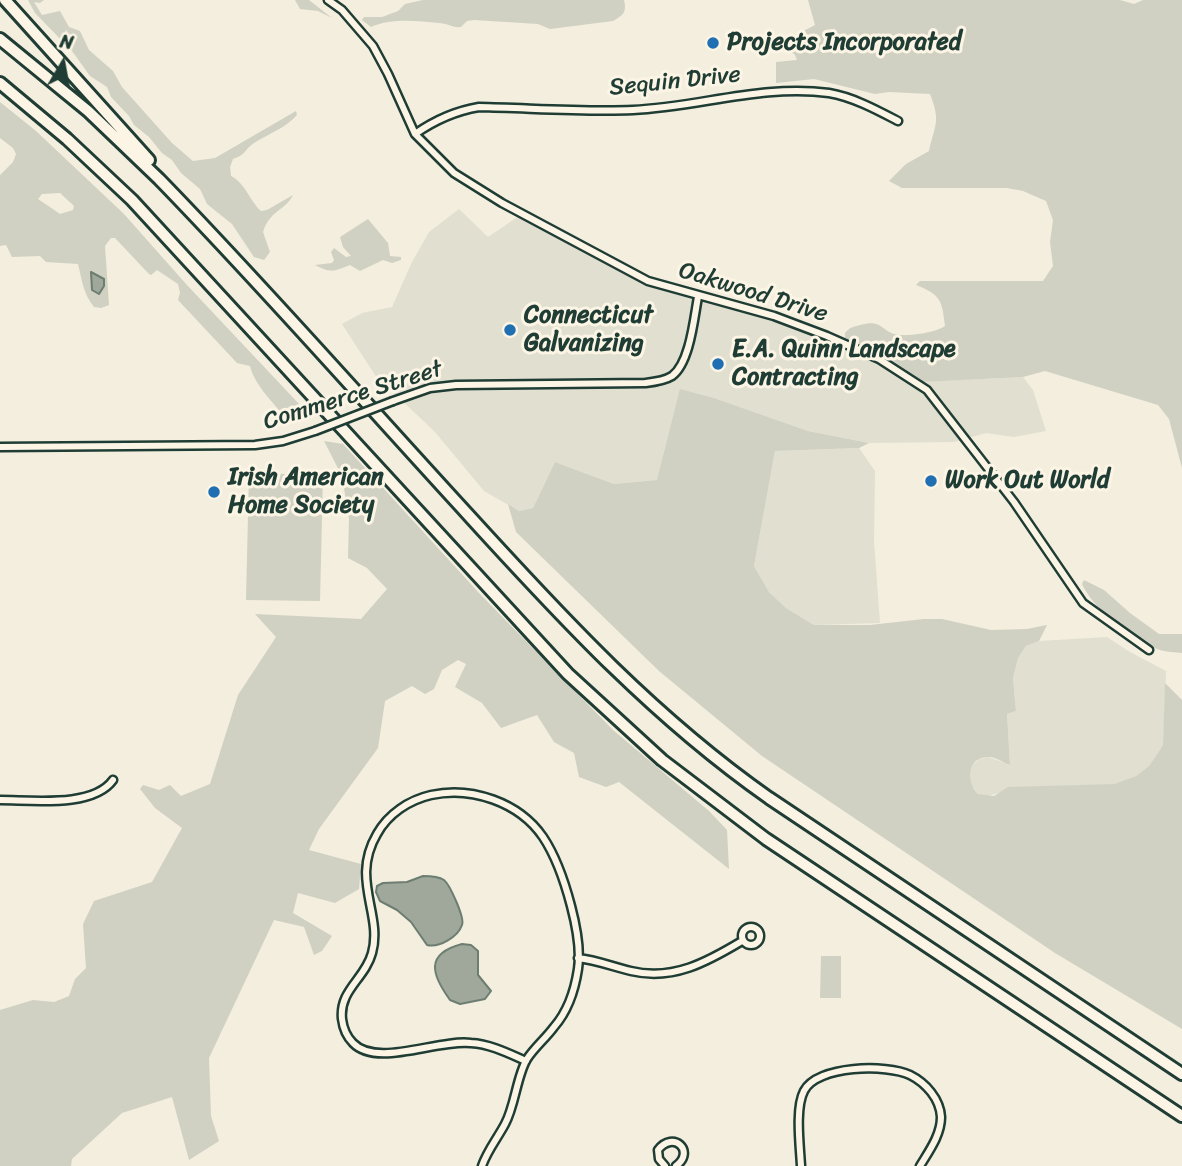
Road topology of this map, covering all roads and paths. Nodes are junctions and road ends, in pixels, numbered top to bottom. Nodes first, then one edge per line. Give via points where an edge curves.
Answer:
1 (5, 0) edge
2 (328, 0) edge
3 (0, 39) edge
4 (0, 83) edge
5 (898, 121) dead end
6 (415, 134) junction
7 (171, 191) junction
8 (698, 297) junction
9 (0, 447) edge
10 (1149, 650) dead end
11 (113, 780) dead end
12 (0, 800) edge
13 (742, 941) dead end
14 (578, 958) junction
15 (526, 1060) junction
16 (1182, 1073) edge
17 (1182, 1116) edge
18 (482, 1166) edge
19 (665, 1166) edge
20 (676, 1166) edge
21 (801, 1166) edge
22 (920, 1166) edge

1 - 7 highway via 130,137
2 - 6 street, Oakwood Drive via 373,46
3 - 7 highway via 89,111
4 - 17 highway via 140,208 547,652 636,738 766,839
5 - 6 street, Sequin Drive via 831,93 794,91 634,110 479,107 459,110
6 - 8 street, Oakwood Drive via 454,173 502,203 648,281
7 - 16 highway via 564,620 649,703 762,794
8 - 9 street, Commerce Street, bridge via 684,361 667,379 449,385 420,391 284,441 258,445
8 - 10 street, Oakwood Drive via 774,316 827,336 879,359 927,390 1014,502 1083,603
11 - 12 street via 92,796
13 - 14 street via 682,971 653,975
14 - 15 street via 573,994 557,1024
14 - 15 street via 576,925 564,879 543,837 513,808 482,796 449,791 420,797 394,812 377,834 367,856 365,878 374,934 372,953 341,1009 343,1027 353,1043 373,1054 394,1054 470,1042
15 - 18 street via 505,1124
19 - 20 street via 658,1154 668,1141 683,1149 682,1161
21 - 22 street via 800,1102 805,1088 833,1072 878,1068 909,1074 937,1100 941,1117 937,1137

